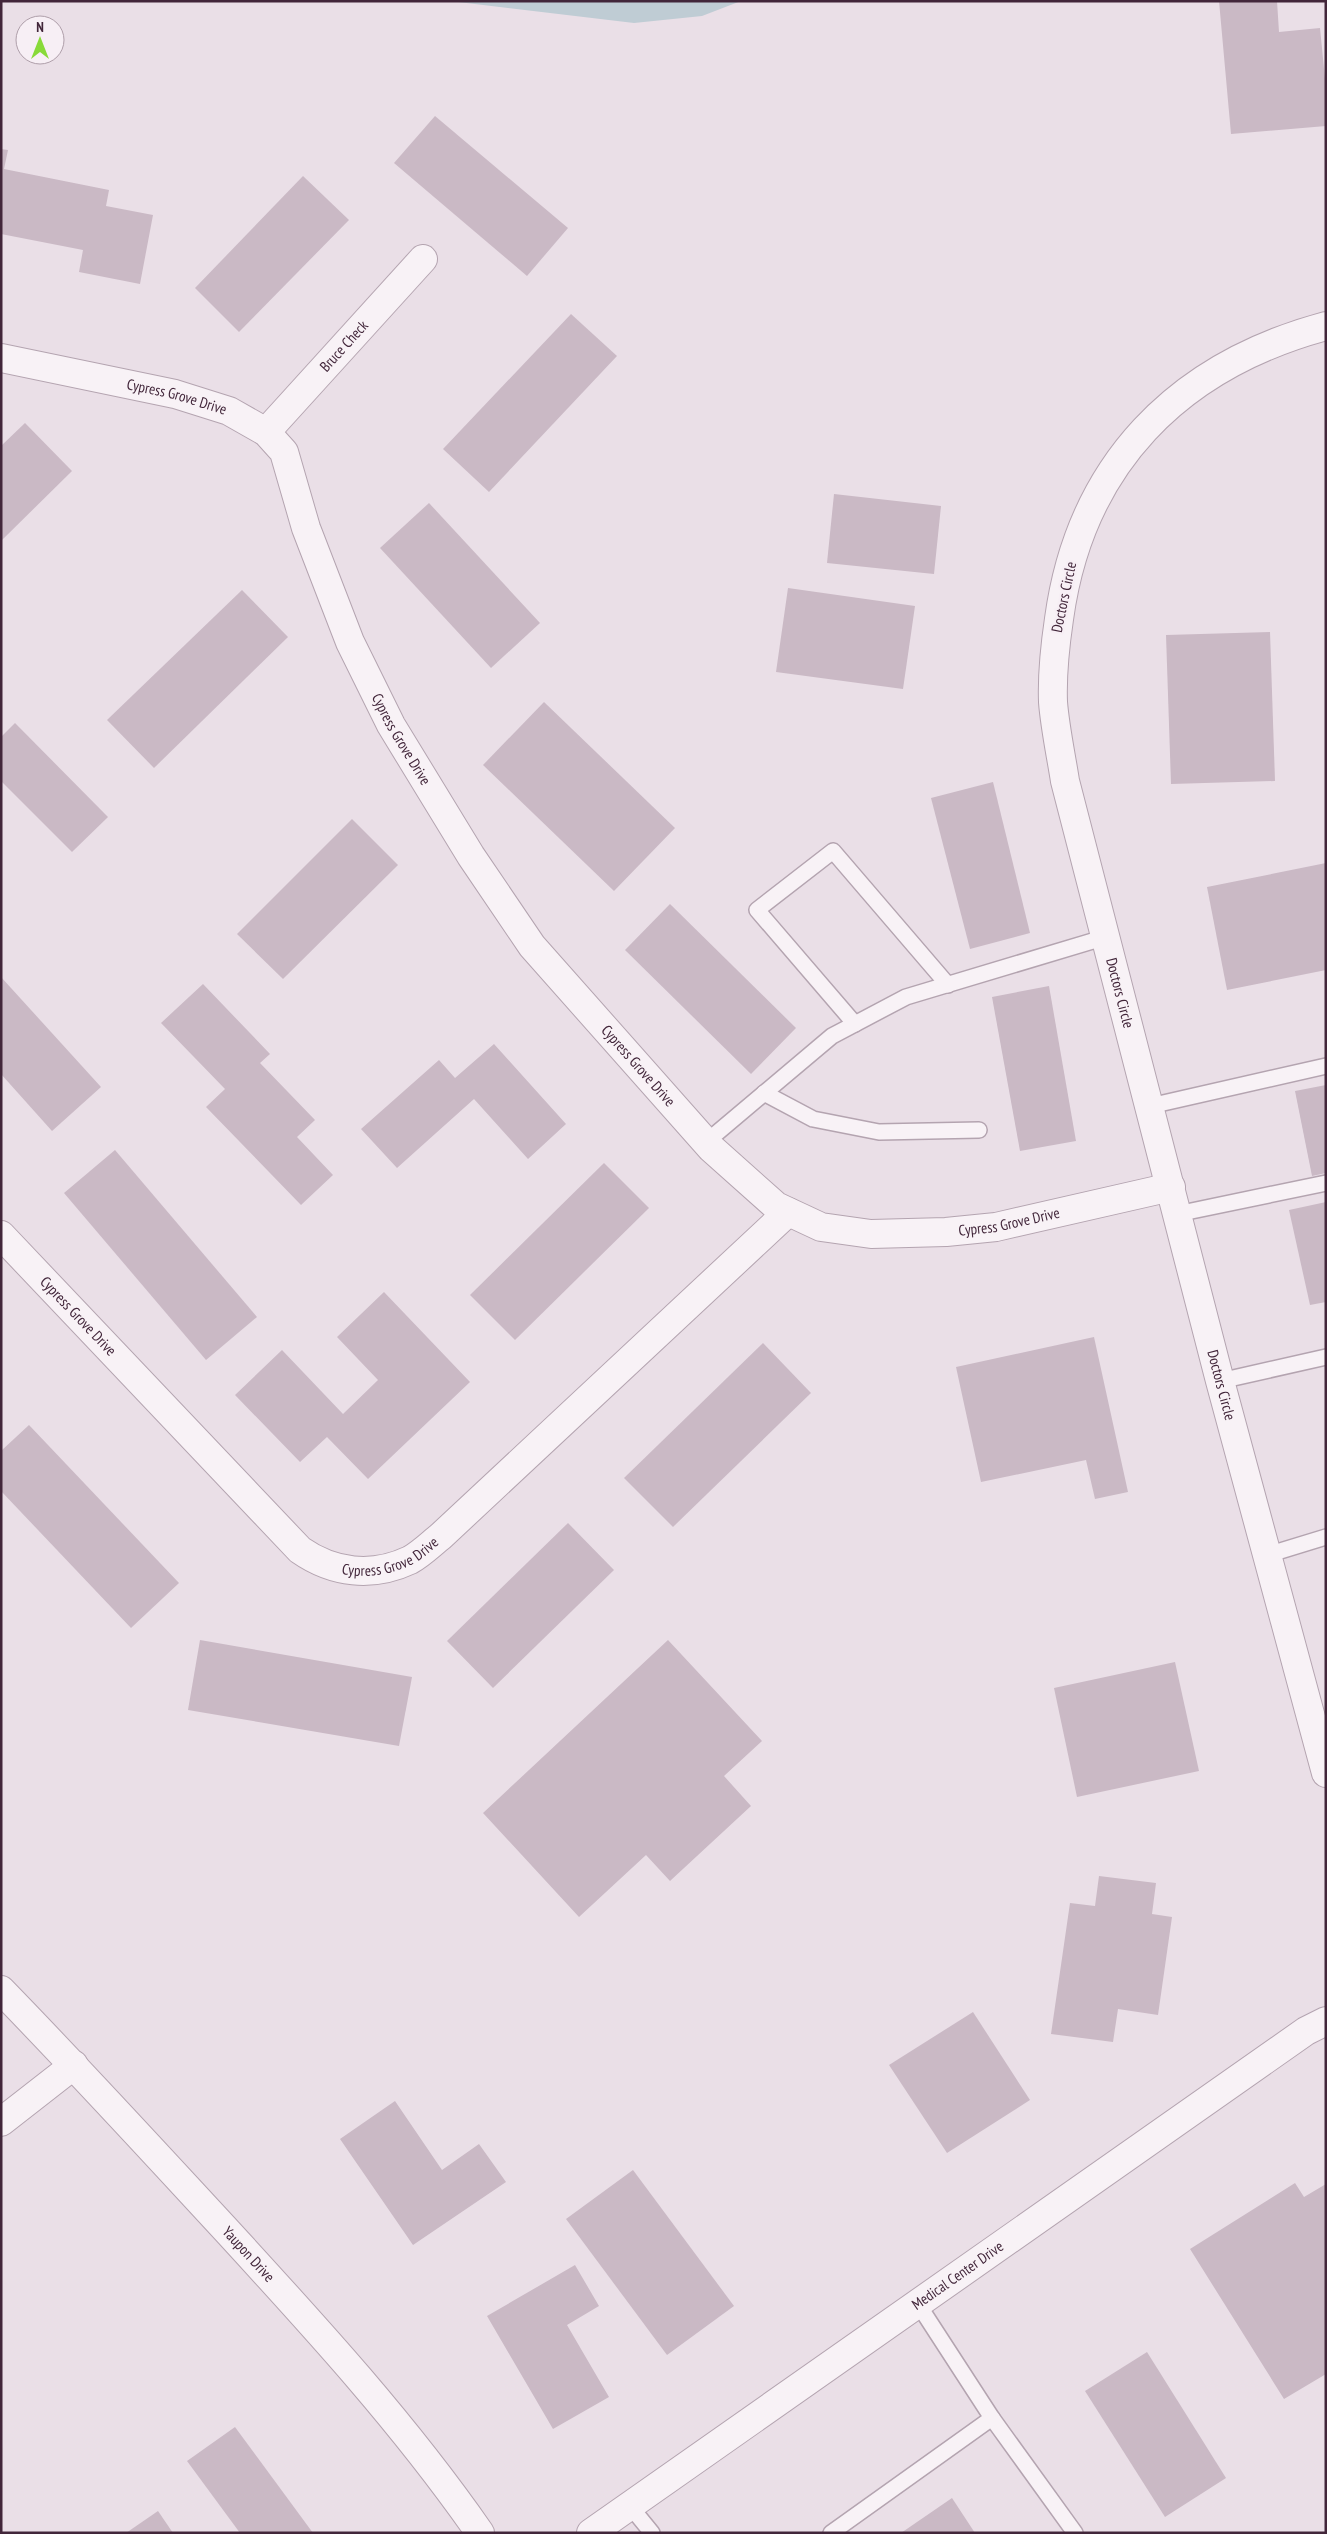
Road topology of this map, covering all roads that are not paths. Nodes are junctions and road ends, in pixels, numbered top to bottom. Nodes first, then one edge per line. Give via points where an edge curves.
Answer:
1 (423, 259) dead end
2 (1326, 326) edge
3 (1, 358) edge
4 (266, 432) junction
5 (1106, 937) junction
6 (948, 984) junction
7 (855, 1024) junction
8 (1326, 1066) edge
9 (764, 1093) junction
10 (1150, 1106) junction
11 (979, 1130) dead end
12 (705, 1142) junction
13 (1326, 1183) edge
14 (1171, 1187) junction
15 (788, 1212) junction
16 (1177, 1214) junction
17 (1, 1236) edge
18 (1326, 1356) edge
19 (1220, 1382) junction
20 (1326, 1537) edge
21 (1267, 1555) junction
22 (1326, 1773) edge
23 (1, 1990) edge
24 (1326, 2021) edge
25 (74, 2065) junction
26 (1, 2122) edge
27 (918, 2304) junction
28 (992, 2418) junction
29 (630, 2506) junction
30 (480, 2533) edge
31 (591, 2533) edge
32 (652, 2533) edge
33 (831, 2533) edge
34 (1075, 2533) edge

1 - 4 street, Bruce Check
2 - 5 street, Doctors Circle via 1234,361 1180,396 1137,436 1103,483 1079,536 1063,591 1054,648 1054,702 1065,780
3 - 4 street, Cypress Grove Drive via 175,394 229,411
4 - 12 street, Cypress Grove Drive via 284,452 306,528 350,642 391,725 451,823 532,946
5 - 6 lane
5 - 10 street, Doctors Circle
6 - 7 lane via 906,997
6 - 7 lane via 833,851 757,910
7 - 9 lane via 832,1036
8 - 10 lane
9 - 11 lane via 813,1119 879,1132
9 - 12 lane
10 - 14 street, Doctors Circle
12 - 15 street, Cypress Grove Drive via 776,1206
13 - 16 lane
14 - 15 street, Cypress Grove Drive via 996,1227 946,1232 871,1234 821,1227
14 - 16 street, Doctors Circle
15 - 17 street, Cypress Grove Drive via 441,1536 412,1559 364,1572 335,1568 300,1550
16 - 19 street, Doctors Circle
18 - 19 lane
19 - 21 street, Doctors Circle
20 - 21 lane
21 - 22 street, Doctors Circle
23 - 25 street, Yaupon Drive
24 - 27 street, Medical Center Drive via 1306,2031
25 - 26 street
25 - 30 street, Yaupon Drive via 340,2354 413,2442
27 - 28 lane
27 - 29 street, Medical Center Drive
28 - 33 lane
28 - 34 lane
29 - 31 street, Medical Center Drive
29 - 32 lane

